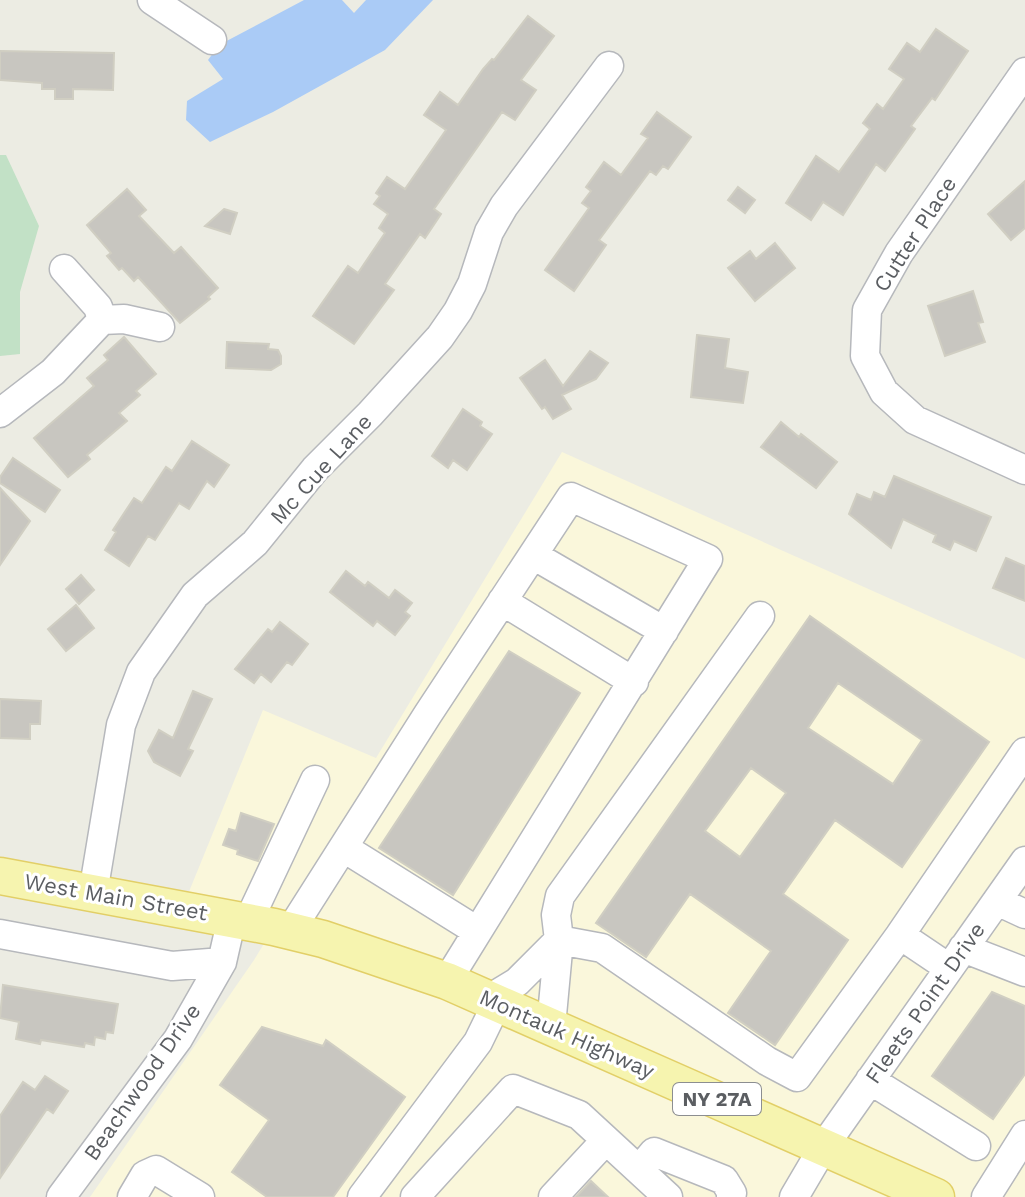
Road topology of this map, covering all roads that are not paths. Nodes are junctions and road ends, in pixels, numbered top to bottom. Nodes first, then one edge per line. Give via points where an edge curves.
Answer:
1 (152, 0) edge
2 (212, 40) dead end
3 (609, 66) dead end
4 (1025, 72) edge
5 (64, 269) dead end
6 (102, 320) junction
7 (160, 327) dead end
8 (0, 413) edge
9 (1025, 470) edge
10 (533, 555) junction
11 (502, 601) junction
12 (760, 616) dead end
13 (664, 631) junction
14 (634, 682) junction
15 (1025, 752) edge
16 (315, 780) dead end
17 (344, 848) junction
18 (1025, 861) edge
19 (0, 876) edge
20 (93, 893) junction
21 (997, 901) junction
22 (1025, 914) edge
23 (240, 920) junction
24 (290, 931) junction
25 (477, 931) junction
26 (0, 934) edge
27 (900, 935) junction
28 (559, 940) junction
29 (956, 958) junction
30 (222, 962) junction
31 (1025, 972) edge
32 (447, 981) junction
33 (493, 1001) junction
34 (551, 1026) junction
35 (870, 1080) junction
36 (1025, 1135) edge
37 (606, 1140) junction
38 (824, 1146) junction
39 (976, 1146) dead end
40 (639, 1170) junction
41 (365, 1196) edge
42 (61, 1197) edge
43 (132, 1197) edge
44 (200, 1197) edge
45 (415, 1197) edge
46 (553, 1197) edge
47 (668, 1197) edge
48 (731, 1197) edge
49 (794, 1197) edge
50 (936, 1197) edge
51 (986, 1197) edge

1 - 2 street
3 - 20 street, Mc Cue Lane via 504,206 489,232 472,284 440,337 315,469 255,543 195,595 141,672 121,725
4 - 9 street, Cutter Place via 899,253 867,310 865,356 884,392 915,420
5 - 6 street via 98,307
6 - 7 street
6 - 8 street via 53,372
10 - 11 street
10 - 13 street
10 - 13 street via 571,497 708,559
11 - 14 street
11 - 17 street
12 - 28 street via 560,896
13 - 14 street
14 - 25 street
15 - 27 street
16 - 23 street, Beachwood Drive
17 - 24 street
17 - 25 street
18 - 21 street, Fleets Point Drive
19 - 20 main road, West Main Street / NY 27A
20 - 23 main road, West Main Street / NY 27A
21 - 22 street
21 - 29 street, Fleets Point Drive
23 - 24 main road, Montauk Highway / NY 27A
23 - 30 street, Beachwood Drive
24 - 32 main road, Montauk Highway / NY 27A
25 - 32 street
26 - 30 street via 172,966
27 - 28 street via 797,1077 602,948
27 - 29 street
28 - 33 street
28 - 34 street
29 - 31 street
29 - 35 street, Fleets Point Drive
30 - 42 street, Beachwood Drive via 178,1039
32 - 33 main road, Montauk Highway / NY 27A
33 - 34 main road, Montauk Highway / NY 27A
33 - 41 street via 478,1042
34 - 38 main road, Montauk Highway / NY 27A
35 - 38 street, Fleets Point Drive
35 - 39 street
36 - 51 street
37 - 40 street
37 - 45 street via 579,1115 513,1089
37 - 46 street
38 - 49 street, Fleets Point Drive
38 - 50 main road, Montauk Highway / NY 27A
40 - 47 street
40 - 48 street via 654,1152 724,1180
43 - 44 street via 145,1175 156,1170

